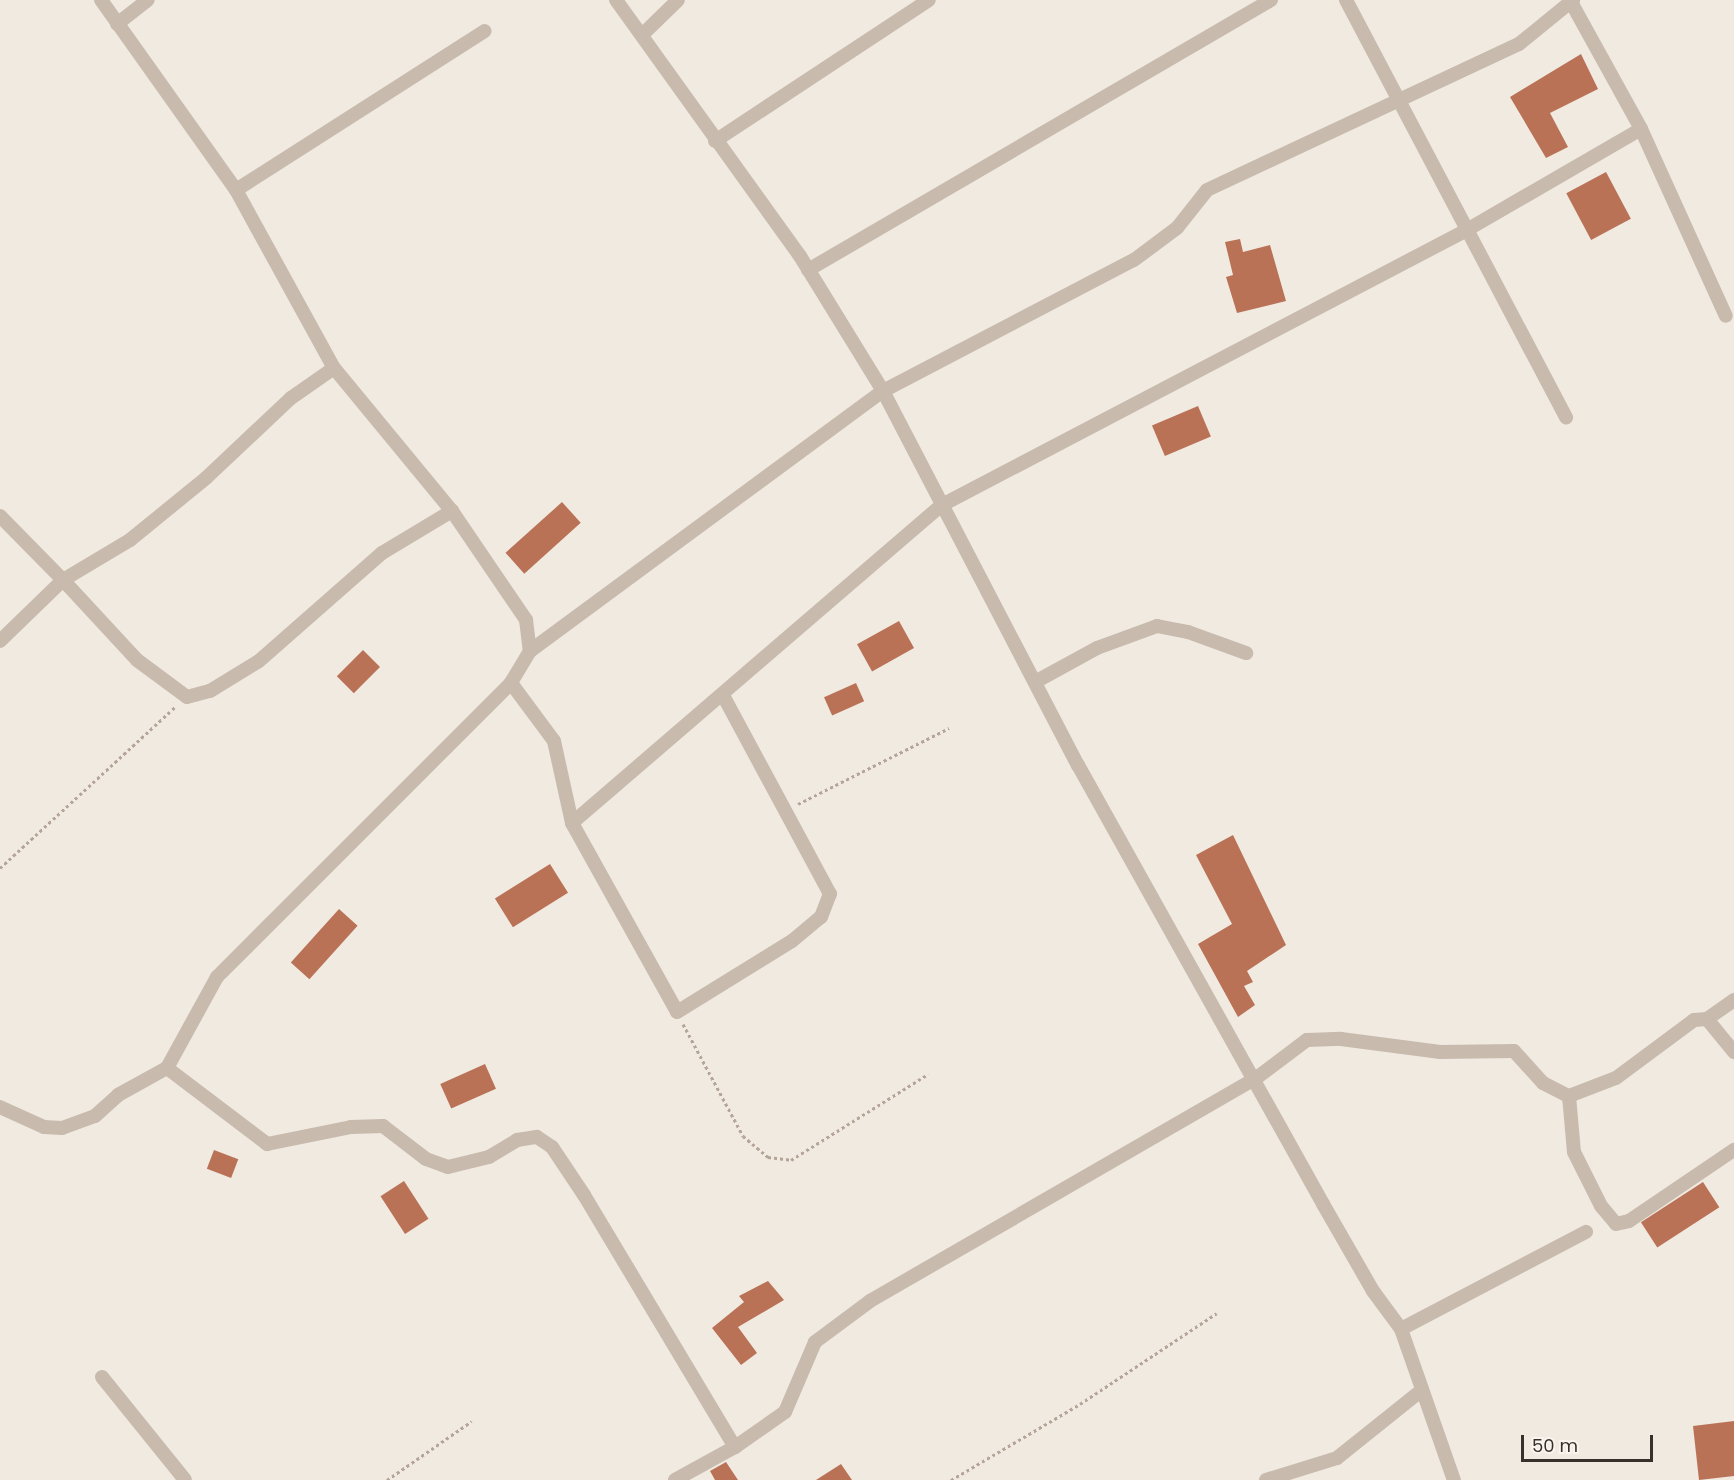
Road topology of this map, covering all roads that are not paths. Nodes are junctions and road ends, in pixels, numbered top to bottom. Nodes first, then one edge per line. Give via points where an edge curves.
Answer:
1 (101, 0) edge
2 (148, 0) edge
3 (616, 0) edge
4 (678, 0) edge
5 (929, 0) edge
6 (1271, 0) edge
7 (1346, 0) edge
8 (1572, 1) edge
9 (117, 24) junction
10 (485, 31) dead end
11 (642, 35) junction
12 (1397, 100) junction
13 (1641, 129) junction
14 (715, 141) junction
15 (236, 190) junction
16 (1465, 231) junction
17 (808, 270) junction
18 (1726, 316) dead end
19 (334, 368) junction
20 (882, 391) junction
21 (1566, 418) dead end
22 (942, 505) junction
23 (452, 511) junction
24 (0, 516) edge
25 (63, 580) junction
26 (0, 641) edge
27 (530, 651) junction
28 (1246, 652) dead end
29 (1035, 682) junction
30 (511, 683) junction
31 (723, 694) junction
32 (572, 823) junction
33 (1734, 1000) edge
34 (1707, 1019) junction
35 (1734, 1052) edge
36 (166, 1068) junction
37 (1255, 1080) junction
38 (1569, 1096) junction
39 (0, 1107) edge
40 (1734, 1150) edge
41 (1586, 1232) dead end
42 (1401, 1329) junction
43 (102, 1377) dead end
44 (1422, 1390) junction
45 (735, 1447) junction
46 (185, 1480) edge
47 (675, 1480) edge
48 (1266, 1480) edge
49 (1454, 1480) edge

1 - 9 street
2 - 9 street
3 - 11 street
4 - 11 street
5 - 14 street
6 - 17 street
7 - 12 street
8 - 12 street via 1519,44
8 - 13 street
9 - 15 street
10 - 15 street
11 - 14 street
12 - 16 street
12 - 20 street via 1207,190 1177,228 1134,260
13 - 16 street
13 - 18 street
14 - 17 street
15 - 19 street
16 - 21 street
16 - 22 street
17 - 20 street
19 - 23 street
19 - 25 street via 291,398 206,478 130,540
20 - 22 street
20 - 27 street
22 - 29 street
22 - 31 street
23 - 25 street via 382,553 259,662 210,691 187,697 138,660
23 - 27 street via 526,620
24 - 25 street
25 - 26 street
27 - 30 street
28 - 29 street via 1157,626 1097,648
29 - 37 street
30 - 32 street via 554,741
30 - 36 street via 217,976
31 - 32 street
31 - 32 street via 830,894 821,917 792,941 677,1012
33 - 34 street
34 - 35 street
34 - 38 street via 1694,1020 1616,1078
36 - 39 street via 118,1095 95,1116 62,1128 44,1127
36 - 45 street via 267,1144 351,1127 383,1126 426,1159 448,1167 489,1156 517,1140 537,1137 552,1147 584,1195
37 - 38 street via 1307,1040 1322,1038 1440,1052 1514,1051 1543,1083
37 - 42 street via 1373,1291
37 - 45 street via 870,1301 815,1342 785,1412
38 - 40 street via 1574,1152 1600,1206 1616,1224 1629,1221
41 - 42 street
42 - 44 street
43 - 46 street
44 - 48 street via 1337,1458
44 - 49 street
45 - 47 street

